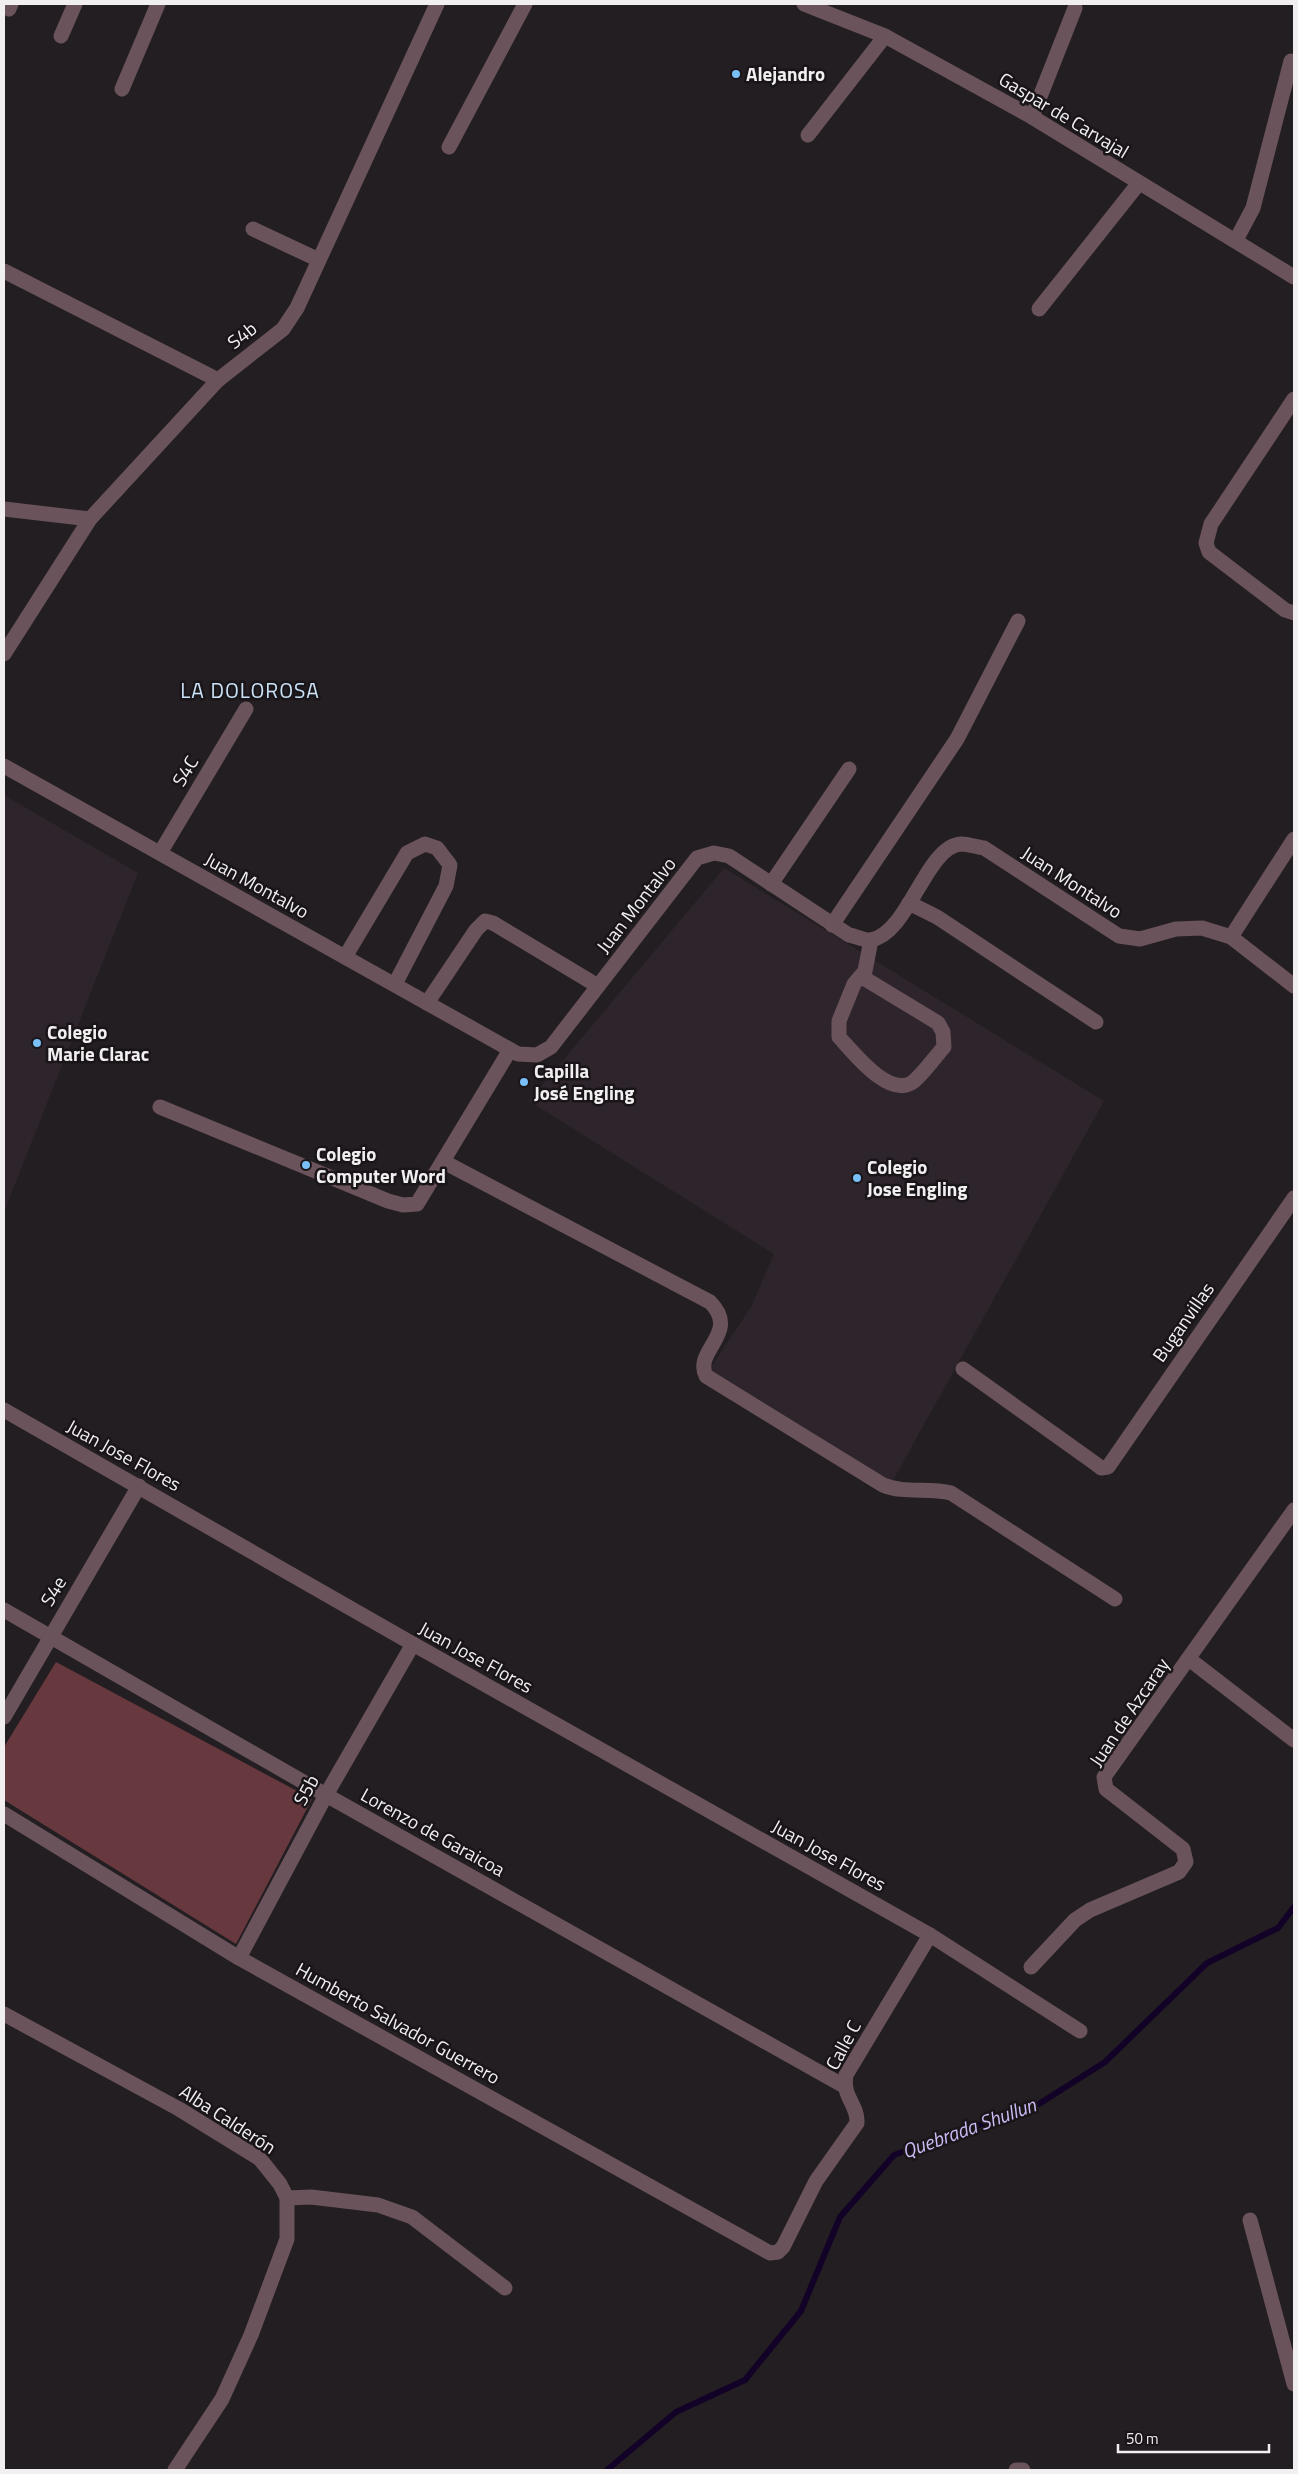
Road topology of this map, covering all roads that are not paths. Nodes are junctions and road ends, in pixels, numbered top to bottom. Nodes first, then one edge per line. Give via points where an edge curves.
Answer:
1 (75, 4) edge
2 (158, 4) edge
3 (437, 4) edge
4 (524, 4) edge
5 (804, 4) edge
6 (1075, 8) dead end
7 (61, 36) dead end
8 (885, 36) junction
9 (1291, 61) dead end
10 (122, 88) dead end
11 (1032, 117) junction
12 (808, 135) dead end
13 (449, 147) dead end
14 (1139, 184) junction
15 (253, 229) dead end
16 (1236, 240) junction
17 (319, 260) junction
18 (4, 271) edge
19 (1294, 277) edge
20 (1039, 309) dead end
21 (218, 380) junction
22 (1294, 399) edge
23 (4, 509) edge
24 (90, 518) junction
25 (1294, 613) edge
26 (1018, 621) dead end
27 (4, 654) edge
28 (246, 709) dead end
29 (4, 766) edge
30 (849, 768) dead end
31 (1294, 839) edge
32 (160, 853) junction
33 (771, 884) junction
34 (909, 903) junction
35 (832, 924) junction
36 (1231, 936) junction
37 (871, 940) junction
38 (345, 957) junction
39 (862, 977) junction
40 (395, 984) junction
41 (598, 986) junction
42 (1294, 986) edge
43 (427, 1003) junction
44 (1096, 1022) dead end
45 (510, 1050) junction
46 (160, 1107) dead end
47 (444, 1162) junction
48 (1294, 1198) edge
49 (963, 1369) dead end
50 (4, 1410) edge
51 (139, 1486) junction
52 (1294, 1510) edge
53 (1115, 1599) dead end
54 (4, 1610) edge
55 (50, 1636) junction
56 (413, 1644) junction
57 (1189, 1659) junction
58 (4, 1717) edge
59 (1294, 1740) edge
60 (326, 1795) junction
61 (4, 1814) edge
62 (930, 1935) junction
63 (239, 1958) junction
64 (1031, 1967) dead end
65 (4, 2014) edge
66 (1080, 2031) dead end
67 (844, 2086) junction
68 (286, 2198) junction
69 (1250, 2220) dead end
70 (778, 2252) joint
71 (505, 2288) dead end
72 (1294, 2384) edge
73 (175, 2470) edge
74 (1016, 2470) edge
75 (1023, 2470) edge

1 - 7 street
2 - 10 street
3 - 17 street, S4b
4 - 13 street
5 - 8 street, Gaspar de Carvajal
6 - 11 street
8 - 11 street, Gaspar de Carvajal
8 - 12 street
9 - 16 street via 1253,208
11 - 14 street, Gaspar de Carvajal
14 - 16 street, Gaspar de Carvajal
14 - 20 street
15 - 17 street
16 - 19 street, Gaspar de Carvajal
17 - 21 street, S4b via 297,308 283,329
18 - 21 street
21 - 24 street, S4b
22 - 25 street via 1211,524 1206,543 1209,552 1285,610
23 - 24 street
24 - 27 street, S4b
26 - 35 street via 957,739
28 - 32 street, S4C
29 - 32 street, Juan Montalvo
30 - 33 street
31 - 36 street
32 - 38 street, Juan Montalvo
33 - 35 street, Juan Montalvo
33 - 41 street, Juan Montalvo via 729,856 714,853 697,858
34 - 36 street, Juan Montalvo via 942,851 960,844 984,848 1119,936 1140,939 1176,929 1202,928
34 - 37 street, Juan Montalvo via 886,933
34 - 44 street via 937,916
35 - 37 street, Juan Montalvo via 849,935
36 - 42 street, Juan Montalvo
37 - 39 street
38 - 40 street, Juan Montalvo
38 - 40 street via 407,852 425,844 437,848 450,865 446,886
39 - 39 street via 854,984 839,1022 839,1037 882,1081 901,1085 912,1083 944,1047 943,1032 938,1023
40 - 43 street, Juan Montalvo
41 - 43 street via 485,921
41 - 45 street, Juan Montalvo via 551,1047 537,1055
43 - 45 street, Juan Montalvo
45 - 47 street
46 - 47 street via 388,1202 403,1205 417,1204
47 - 53 street via 710,1302 717,1309 721,1330 702,1368 706,1376 891,1489 930,1488 951,1493
48 - 49 street, Buganvillas via 1108,1467 1096,1464
50 - 51 street, Juan Jose Flores
51 - 55 street, S4e
51 - 56 street, Juan Jose Flores
52 - 57 street, Juan de Azcaray
54 - 55 street, Lorenzo de Garaicoa
55 - 58 street, S4e
55 - 60 street, Lorenzo de Garaicoa
56 - 60 street, S5b
56 - 62 street, Juan Jose Flores
57 - 59 street
57 - 64 street, Juan de Azcaray via 1104,1777 1106,1789 1183,1849 1186,1862 1179,1872 1090,1910 1075,1920
60 - 63 street, S5b
60 - 67 street, Lorenzo de Garaicoa
61 - 63 street, Humberto Salvador Guerrero
62 - 66 street, Juan Jose Flores
62 - 67 street, Calle C via 846,2075
63 - 70 street, Humberto Salvador Guerrero via 770,2253
65 - 68 street, Alba Calderón via 179,2109 260,2159 280,2184
67 - 70 street, Calle C via 858,2114 857,2123 816,2181
68 - 71 street via 311,2197 378,2204 412,2217
68 - 73 street, Alba Calderón via 287,2239 251,2335 222,2399
69 - 72 street
74 - 75 street

